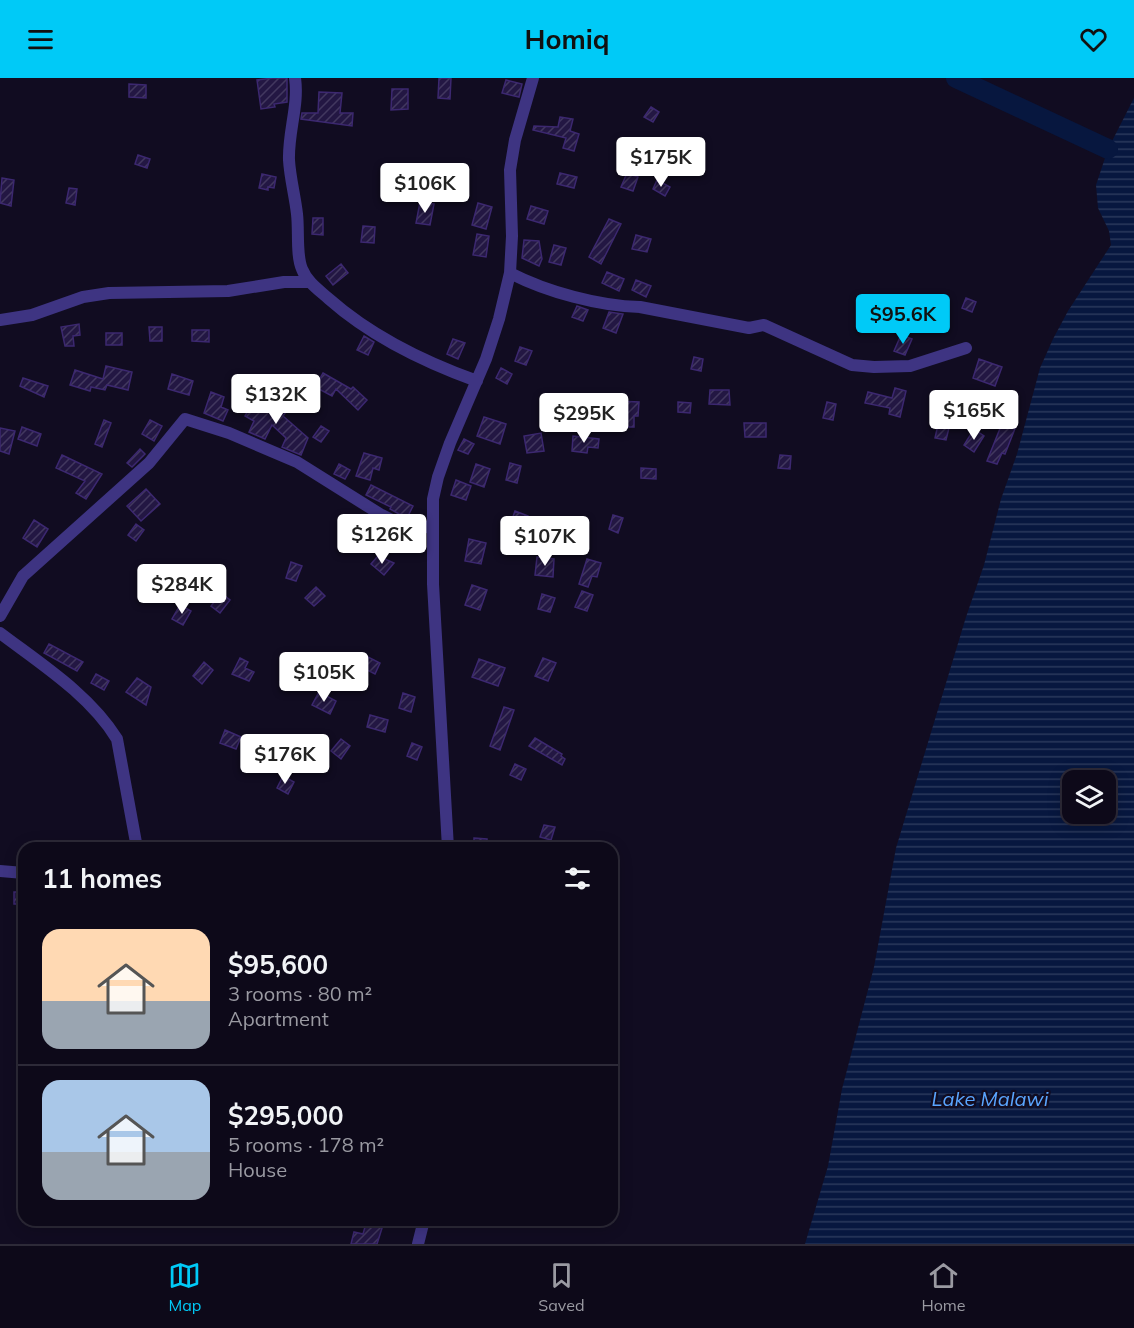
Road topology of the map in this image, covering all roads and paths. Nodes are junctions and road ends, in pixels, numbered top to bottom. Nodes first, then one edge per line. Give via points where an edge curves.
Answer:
1 (295, 78) edge
2 (533, 78) edge
3 (510, 273) junction
4 (309, 282) junction
5 (0, 320) edge
6 (966, 348) dead end
7 (477, 381) junction
8 (433, 528) junction
9 (0, 616) edge
10 (0, 633) edge
11 (136, 842) edge
12 (448, 842) edge
13 (0, 870) edge
14 (18, 872) edge
15 (422, 1226) edge
16 (418, 1244) edge

1 - 4 street via 289,162 301,267
2 - 3 street via 510,170
3 - 6 street via 542,287 622,307 749,328 764,325 852,365 910,366
3 - 7 street via 500,319
4 - 5 street via 228,291 92,295 32,315
4 - 7 street via 347,315 403,349
7 - 8 street via 438,477
8 - 9 street via 396,522 297,462 185,419 149,463 23,576
8 - 12 street via 433,595
10 - 11 street via 98,712 111,729 117,739
13 - 14 street
15 - 16 street

